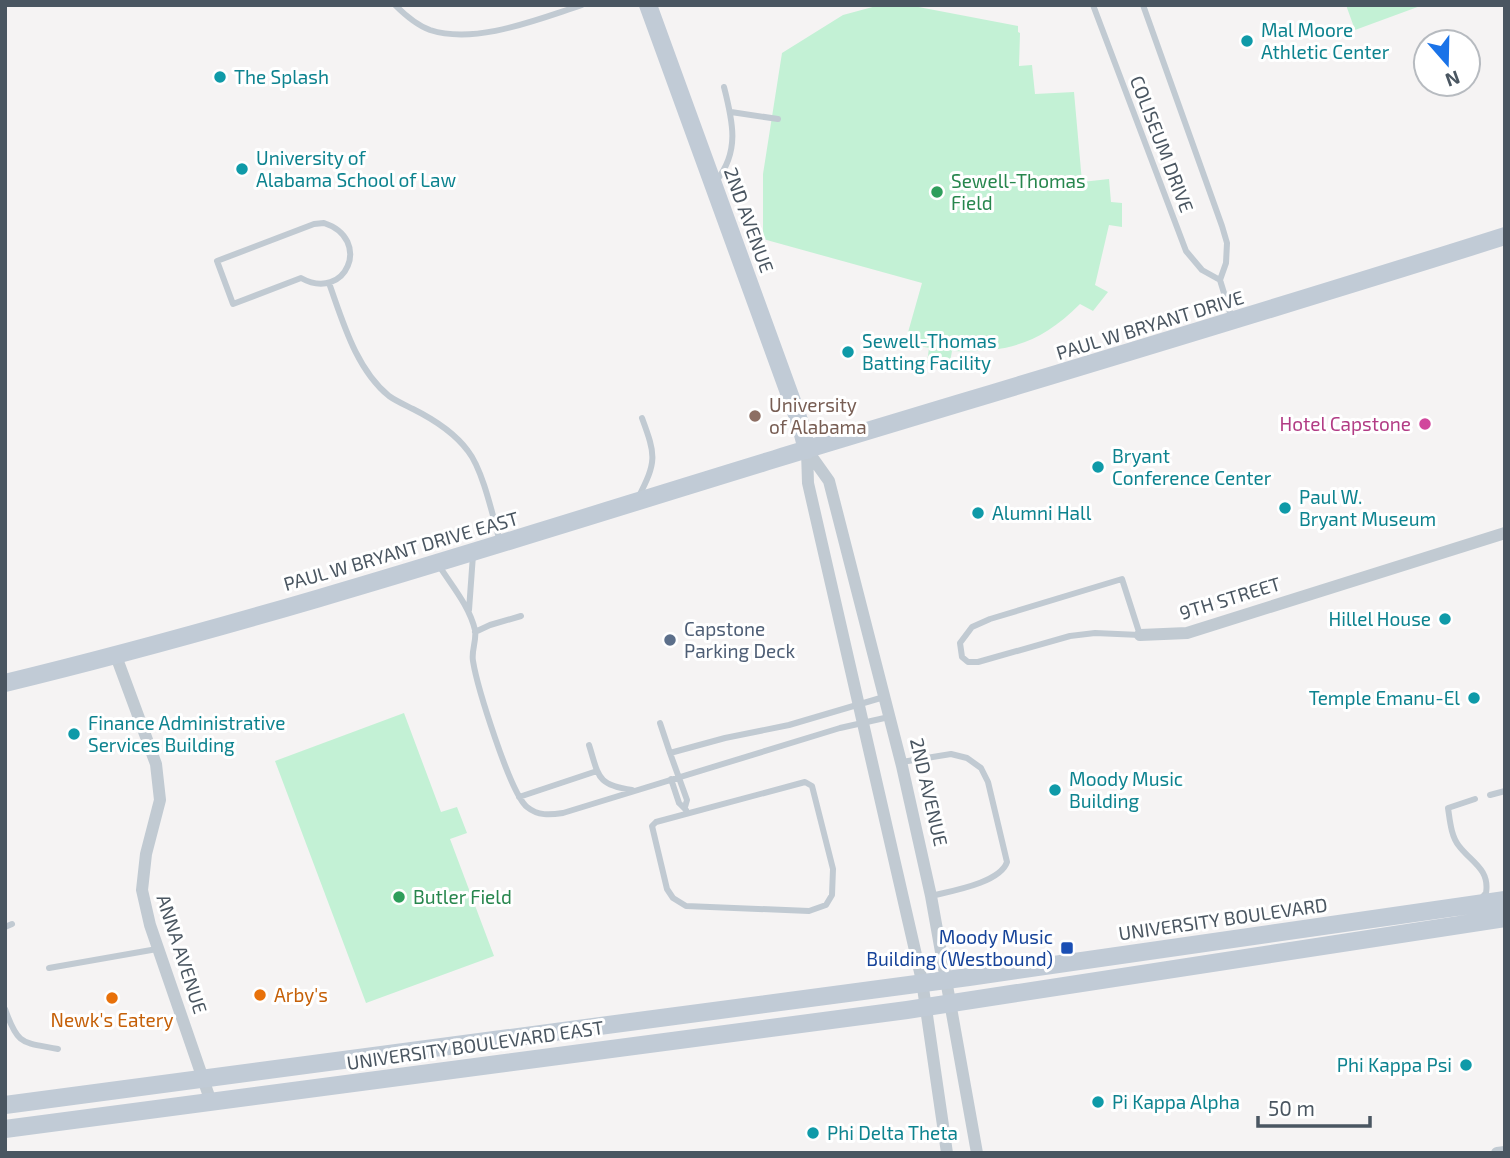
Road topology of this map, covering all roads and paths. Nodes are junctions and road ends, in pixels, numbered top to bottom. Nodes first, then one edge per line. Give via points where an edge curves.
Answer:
1 (395, 5) edge
2 (582, 5) edge
3 (648, 5) edge
4 (1093, 5) edge
5 (1143, 5) edge
6 (724, 87) dead end
7 (731, 113) junction
8 (778, 119) dead end
9 (714, 183) junction
10 (1505, 236) edge
11 (1220, 280) junction
12 (329, 283) junction
13 (1232, 321) junction
14 (642, 418) dead end
15 (807, 450) junction
16 (636, 502) junction
17 (1505, 533) edge
18 (501, 544) junction
19 (473, 552) junction
20 (437, 563) junction
21 (469, 612) junction
22 (521, 616) dead end
23 (475, 632) junction
24 (1140, 635) junction
25 (116, 656) junction
26 (5, 684) edge
27 (884, 697) junction
28 (858, 704) junction
29 (889, 717) junction
30 (660, 723) dead end
31 (862, 723) junction
32 (589, 744) dead end
33 (670, 753) junction
34 (901, 762) junction
35 (597, 771) junction
36 (680, 776) junction
37 (671, 779) junction
38 (634, 790) junction
39 (1505, 790) edge
40 (1490, 795) dead end
41 (519, 797) junction
42 (1475, 799) dead end
43 (686, 810) junction
44 (931, 897) junction
45 (1505, 900) edge
46 (1475, 904) junction
47 (1505, 918) edge
48 (158, 948) junction
49 (49, 968) dead end
50 (946, 980) junction
51 (922, 981) junction
52 (951, 1003) junction
53 (927, 1007) junction
54 (5, 1009) edge
55 (58, 1049) dead end
56 (202, 1077) junction
57 (211, 1102) junction
58 (5, 1105) edge
59 (5, 1129) edge
60 (1505, 1152) edge
61 (947, 1153) edge
62 (977, 1153) edge
63 (1497, 1153) edge

1 - 2 lane via 414,22 449,34 478,34
3 - 9 main road, 2ND AVENUE
4 - 11 lane, COLISEUM DRIVE via 1186,251 1202,270
5 - 11 lane, COLISEUM DRIVE via 1227,243
6 - 7 lane
7 - 8 lane
7 - 9 lane via 732,154
9 - 15 main road, 2ND AVENUE
10 - 13 main road, PAUL W BRYANT DRIVE
11 - 13 lane, COLISEUM DRIVE
12 - 12 lane via 319,285 301,278 233,304 217,261 324,223 342,233 351,251 346,271
12 - 18 lane via 359,357 373,378 390,396 436,422 470,452
13 - 15 main road, PAUL W BRYANT DRIVE
14 - 16 lane via 654,457
15 - 16 main road, PAUL W BRYANT DRIVE EAST
15 - 27 street, 2ND AVENUE via 829,481
15 - 28 street, 2ND AVENUE via 808,483
16 - 18 main road, PAUL W BRYANT DRIVE EAST
17 - 24 street, 9TH STREET via 1187,633
18 - 19 main road, PAUL W BRYANT DRIVE EAST
19 - 20 main road, PAUL W BRYANT DRIVE EAST
19 - 21 lane
20 - 21 lane
20 - 25 main road, PAUL W BRYANT DRIVE EAST
21 - 23 lane
22 - 23 lane
23 - 41 lane via 473,661
24 - 24 lane, 9TH STREET via 1122,579 972,627 960,643 962,657 978,662 1070,636
25 - 26 main road, PAUL W BRYANT DRIVE EAST
25 - 48 street, ANNA AVENUE via 156,764 160,800 142,890
27 - 28 lane
27 - 29 street, 2ND AVENUE
28 - 31 street, 2ND AVENUE
28 - 33 lane
29 - 31 lane
29 - 34 street, 2ND AVENUE
30 - 33 lane
31 - 36 lane
31 - 51 street, 2ND AVENUE
32 - 35 lane
33 - 36 lane
34 - 44 street, 2ND AVENUE
34 - 44 lane via 951,754 981,768 1007,862 990,879
35 - 38 lane via 606,784
35 - 41 lane
36 - 37 lane
36 - 43 lane
37 - 38 lane
37 - 43 lane
38 - 41 lane via 547,815 527,807
39 - 40 lane
42 - 46 lane via 1448,808 1452,833 1479,864 1486,880 1486,892
43 - 43 lane via 809,782 833,869 832,895 826,905 809,911 680,903 667,889 652,826
44 - 50 street, 2ND AVENUE
45 - 46 main road, UNIVERSITY BOULEVARD
46 - 50 main road, UNIVERSITY BOULEVARD
47 - 52 main road
48 - 49 lane
48 - 56 street, ANNA AVENUE
50 - 51 main road, UNIVERSITY BOULEVARD EAST
50 - 52 street, 2ND AVENUE
51 - 53 street, 2ND AVENUE
51 - 56 main road, UNIVERSITY BOULEVARD EAST
52 - 53 main road, UNIVERSITY BOULEVARD EAST
52 - 62 street, 2ND AVENUE
53 - 57 main road, UNIVERSITY BOULEVARD EAST
53 - 61 street, 2ND AVENUE
54 - 55 lane via 13,1033 22,1042
56 - 57 street, ANNA AVENUE
56 - 58 main road, UNIVERSITY BOULEVARD EAST
57 - 59 main road, UNIVERSITY BOULEVARD EAST
60 - 63 street

